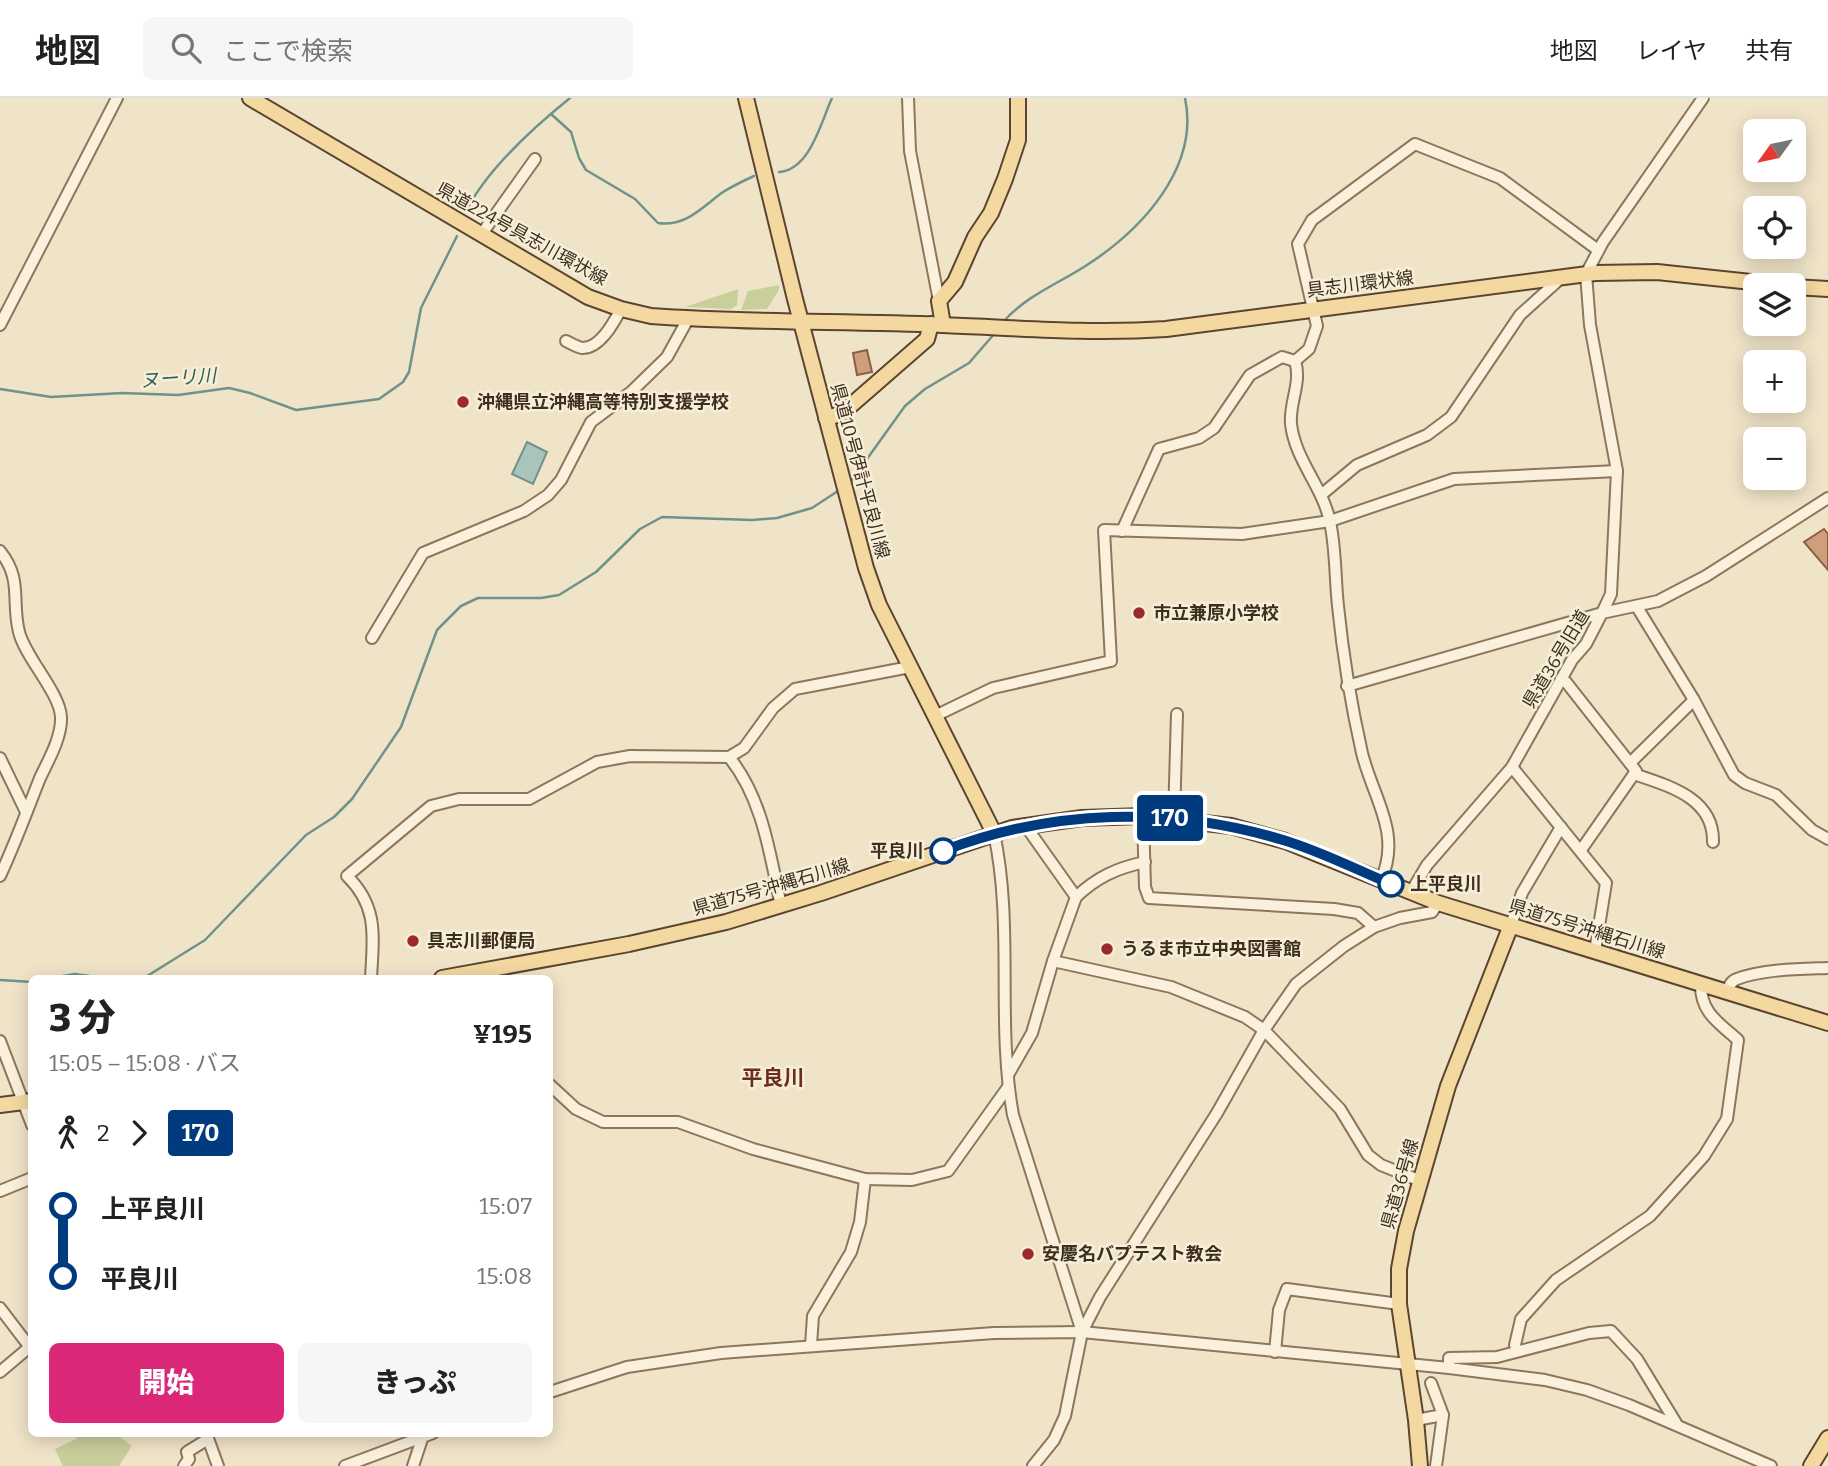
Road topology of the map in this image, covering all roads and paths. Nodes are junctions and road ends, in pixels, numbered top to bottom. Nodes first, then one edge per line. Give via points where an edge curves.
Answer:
1 (117, 98) edge
2 (250, 98) edge
3 (746, 98) edge
4 (908, 98) edge
5 (1018, 98) edge
6 (1703, 98) edge
7 (535, 159) dead end
8 (481, 235) junction
9 (1598, 250) junction
10 (1586, 274) junction
11 (1562, 277) junction
12 (1743, 281) edge
13 (1806, 288) edge
14 (1828, 289) edge
15 (939, 301) junction
16 (621, 309) junction
17 (1315, 310) junction
18 (688, 319) junction
19 (801, 321) junction
20 (0, 325) edge
21 (937, 325) junction
22 (566, 341) dead end
23 (1295, 361) junction
24 (826, 418) junction
25 (1617, 471) junction
26 (1321, 495) junction
27 (1824, 500) edge
28 (1330, 521) junction
29 (1122, 531) junction
30 (0, 551) edge
31 (1637, 607) junction
32 (1602, 613) junction
33 (372, 638) dead end
34 (911, 667) junction
35 (1561, 679) junction
36 (1348, 686) junction
37 (1694, 701) junction
38 (1177, 714) dead end
39 (935, 716) junction
40 (729, 757) junction
41 (0, 758) edge
42 (1511, 767) junction
43 (1632, 768) junction
44 (26, 812) junction
45 (1143, 816) junction
46 (1174, 818) junction
47 (1025, 825) junction
48 (1561, 827) junction
49 (994, 833) junction
50 (1828, 839) edge
51 (1713, 842) dead end
52 (1581, 850) junction
53 (1145, 862) junction
54 (0, 876) edge
55 (1381, 880) junction
56 (1411, 891) junction
57 (1076, 897) junction
58 (1438, 903) junction
59 (781, 906) junction
60 (1511, 925) junction
61 (1374, 927) junction
62 (1595, 951) junction
63 (1053, 961) junction
64 (1828, 968) edge
65 (371, 975) edge
66 (476, 975) edge
67 (1701, 984) junction
68 (1727, 991) junction
69 (1828, 1023) edge
70 (1264, 1030) junction
71 (0, 1041) edge
72 (1007, 1083) junction
73 (554, 1100) edge
74 (28, 1102) edge
75 (0, 1105) edge
76 (864, 1179) junction
77 (28, 1180) edge
78 (1421, 1181) junction
79 (0, 1191) edge
80 (1399, 1304) junction
81 (0, 1308) edge
82 (1082, 1332) junction
83 (28, 1343) edge
84 (810, 1345) junction
85 (28, 1347) edge
86 (1517, 1351) junction
87 (1275, 1352) junction
88 (1407, 1366) junction
89 (1449, 1368) junction
90 (0, 1372) edge
91 (1431, 1382) dead end
92 (553, 1391) edge
93 (1443, 1415) junction
94 (1416, 1420) junction
95 (1676, 1423) junction
96 (206, 1437) edge
97 (207, 1437) edge
98 (419, 1437) edge
99 (426, 1437) edge
100 (1828, 1438) edge
101 (184, 1466) edge
102 (218, 1466) edge
103 (345, 1466) edge
104 (413, 1466) edge
105 (1033, 1466) edge
106 (1420, 1466) edge
107 (1436, 1466) edge
108 (1771, 1466) edge
109 (1811, 1466) edge

1 - 20 street
2 - 8 main road, 県道224号具志川環状線
3 - 19 main road, 県道10号伊計平良川線
4 - 15 street via 911,159
5 - 15 main road via 1018,140 991,213 975,236 955,282
6 - 9 street
7 - 8 street
8 - 16 main road, 県道224号具志川環状線 via 588,297
9 - 10 street
9 - 17 street via 1500,178 1415,144 1312,220 1298,244
10 - 11 main road, 具志川環状線
10 - 12 main road, 具志川環状線 via 1657,272
10 - 25 street via 1590,325
11 - 17 main road, 具志川環状線
11 - 26 street via 1520,315 1451,417 1427,435 1357,465
13 - 14 main road
15 - 21 main road
16 - 18 main road, 県道224号具志川環状線
16 - 22 street via 606,333 590,345 582,348
17 - 21 main road, 具志川環状線 via 1130,331
17 - 23 street via 1317,326 1309,349
18 - 19 main road, 県道224号具志川環状線
18 - 33 street via 667,357 591,422 561,480 548,495 524,511 423,552
19 - 21 main road, 具志川環状線
19 - 24 main road, 県道10号伊計平良川線
21 - 24 main road via 841,414
23 - 26 street via 1299,372 1291,422 1300,456
23 - 29 street via 1282,357 1250,375 1214,428 1199,438 1159,449
24 - 34 main road, 県道10号伊計平良川線 via 866,568
25 - 28 street via 1454,478
25 - 32 street via 1611,594
26 - 28 street
27 - 31 street, 県道36号旧道 via 1706,576
28 - 29 street via 1241,534
28 - 36 street
29 - 39 street via 1104,530 1111,661 993,688
30 - 44 street via 11,564 16,581 19,635 61,717
31 - 32 street, 県道36号旧道
31 - 37 street
32 - 35 street, 県道36号旧道
32 - 36 street
34 - 39 main road, 県道10号伊計平良川線
34 - 40 street via 795,690 772,708 744,748
35 - 42 street, 県道36号旧道
35 - 43 street
36 - 55 street via 1365,762 1390,838
37 - 43 street
37 - 50 street via 1737,778 1776,795
38 - 46 street
39 - 49 main road, 県道10号伊計平良川線
40 - 59 street via 743,774 762,821
40 - 65 street via 630,756 597,762 530,799 459,799 431,806 347,876 374,924
41 - 44 street
42 - 48 street
42 - 56 street, 県道36号旧道 via 1427,865
43 - 51 street via 1703,808 1714,830
43 - 52 street
44 - 54 street
45 - 46 main road, 県道75号沖縄石川線
45 - 47 main road, 県道75号沖縄石川線
45 - 53 street
46 - 55 main road, 県道75号沖縄石川線 via 1231,826 1285,841
47 - 49 main road, 県道75号沖縄石川線
47 - 57 street
48 - 52 street
48 - 60 street via 1522,894
49 - 59 main road, 県道75号沖縄石川線
49 - 72 street via 1006,950
52 - 62 street via 1606,883
53 - 57 street via 1104,874
53 - 61 street via 1149,898 1334,909 1358,913
55 - 56 main road, 県道75号沖縄石川線
56 - 58 main road, 県道75号沖縄石川線
57 - 63 street
58 - 60 main road, 県道75号沖縄石川線
58 - 61 street via 1433,912
59 - 66 main road, 県道75号沖縄石川線 via 641,942
60 - 62 main road, 県道75号沖縄石川線
60 - 78 main road, 県道36号線 via 1448,1086
61 - 70 street via 1296,984
62 - 67 main road, 県道75号沖縄石川線
63 - 70 street via 1171,987 1245,1017
63 - 72 street via 1032,1033
64 - 68 street via 1737,979
67 - 68 main road, 県道75号沖縄石川線
67 - 86 street via 1701,1000 1738,1040 1727,1119 1704,1156 1650,1216 1556,1280 1521,1320
68 - 69 main road, 県道75号沖縄石川線
70 - 78 street via 1340,1109 1368,1155 1381,1166
70 - 82 street
71 - 74 street
72 - 76 street via 948,1171 912,1180
72 - 82 street via 1020,1145
73 - 76 street via 603,1122 678,1122 752,1149
74 - 75 main road
76 - 84 street via 852,1252 813,1315
77 - 79 street
78 - 80 main road, 県道36号線 via 1401,1261
80 - 87 street via 1287,1289 1279,1310
80 - 88 main road, 県道36号線
81 - 83 street
82 - 84 street
82 - 87 street
82 - 105 street via 1065,1416 1054,1440
84 - 92 street via 668,1359
85 - 90 street
86 - 89 street via 1497,1357 1449,1358
86 - 95 street via 1611,1331 1637,1359
87 - 88 street
88 - 89 street
88 - 94 main road, 県道36号線
89 - 95 street via 1577,1387
91 - 93 street
93 - 94 street
93 - 107 street
94 - 106 main road, 県道36号線
95 - 108 street
96 - 101 street via 187,1452
97 - 102 street
98 - 103 street
99 - 104 street
100 - 109 main road

